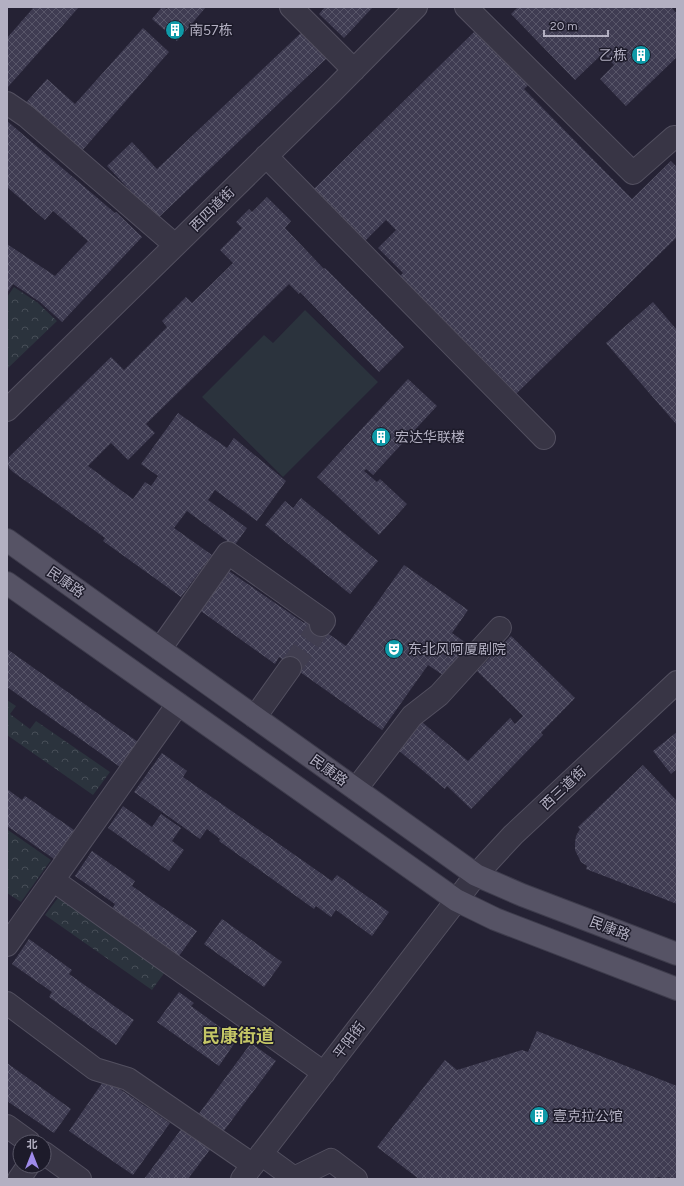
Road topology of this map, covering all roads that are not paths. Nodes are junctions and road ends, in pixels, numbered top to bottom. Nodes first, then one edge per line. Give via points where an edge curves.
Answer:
1 (291, 7) edge
2 (416, 7) edge
3 (466, 7) edge
4 (354, 70) junction
5 (7, 102) edge
6 (674, 137) dead end
7 (266, 156) junction
8 (175, 245) junction
9 (7, 410) edge
10 (544, 438) dead end
11 (7, 540) edge
12 (7, 583) edge
13 (321, 625) dead end
14 (500, 628) dead end
15 (160, 649) junction
16 (290, 668) tunnel mouth
17 (677, 682) edge
18 (178, 704) junction
19 (255, 717) junction
20 (356, 789) junction
21 (476, 875) junction
22 (53, 880) junction
23 (456, 900) junction
24 (7, 945) edge
25 (677, 954) edge
26 (677, 989) edge
27 (7, 1003) edge
28 (324, 1073) junction
29 (7, 1126) edge
30 (18, 1134) edge
31 (52, 1159) edge
32 (252, 1166) edge
33 (80, 1179) edge
34 (356, 1179) edge

1 - 4 street
2 - 4 street, 西四道街
3 - 6 street via 633,174
4 - 7 street, 西四道街
5 - 8 street
7 - 8 street, 西四道街
7 - 10 street
8 - 9 street, 西四道街
11 - 15 main road, 民康路
12 - 18 main road
13 - 15 street via 324,622 228,553
14 - 20 street via 439,695 412,716
15 - 19 main road, 民康路
16 - 19 street
17 - 21 street, 西三道街 via 513,835
18 - 22 street
18 - 23 main road
19 - 20 main road, 民康路
20 - 21 main road, 民康路
21 - 23 street, 西三道街
21 - 25 main road, 民康路
22 - 24 street
22 - 28 street
23 - 26 main road via 495,920
23 - 28 street, 平阳街
27 - 32 street via 95,1069 128,1079
28 - 32 street, 平阳街
29 - 30 street
31 - 33 street
32 - 34 street via 294,1178 331,1160

